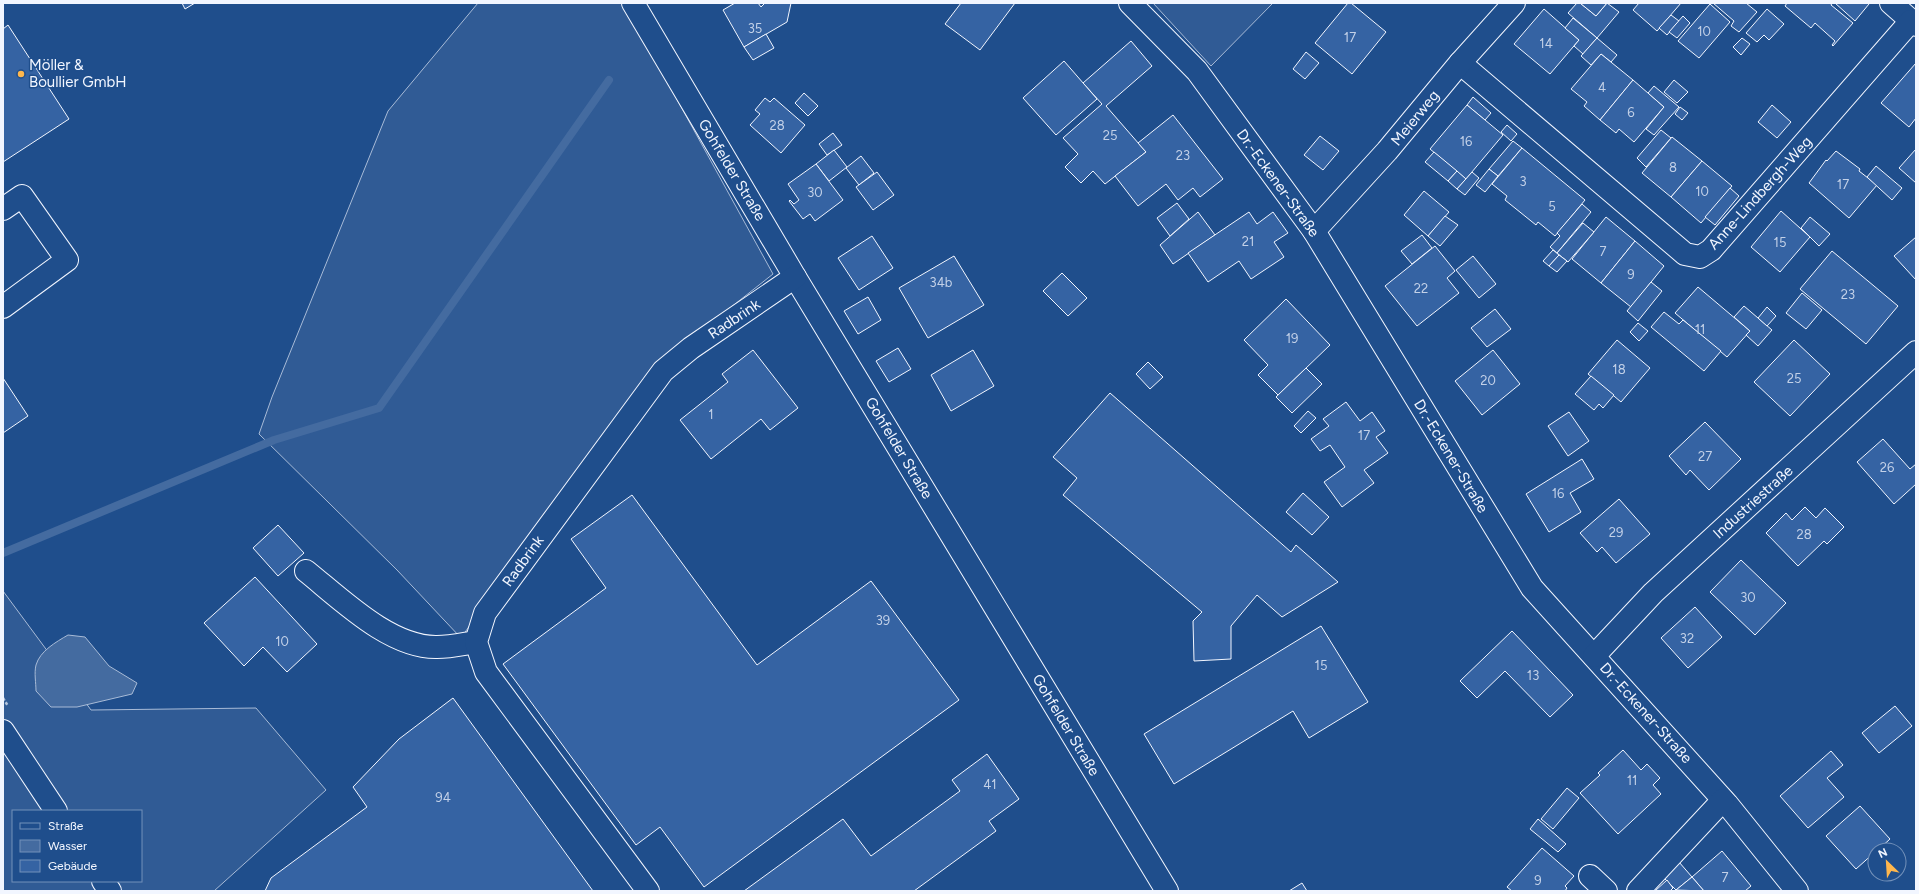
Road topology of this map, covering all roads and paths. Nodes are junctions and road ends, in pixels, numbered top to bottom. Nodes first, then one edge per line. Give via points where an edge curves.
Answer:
1 (633, 3) edge
2 (1130, 3) edge
3 (1514, 3) edge
4 (1891, 3) edge
5 (1914, 23) edge
6 (1460, 63) junction
7 (3, 209) edge
8 (1314, 231) junction
9 (795, 277) junction
10 (3, 307) edge
11 (1916, 352) edge
12 (306, 571) dead end
13 (476, 642) junction
14 (1594, 656) junction
15 (3, 731) edge
16 (1723, 800) junction
17 (55, 810) edge
18 (1590, 876) dead end
19 (104, 882) edge
20 (110, 891) edge
21 (648, 891) edge
22 (1167, 891) edge
23 (1606, 891) edge
24 (1638, 891) edge
25 (1797, 891) edge

1 - 9 street, Gohfelder Straße
2 - 8 street, Dr.-Eckener-Straße via 1197,71
3 - 6 street, Meierweg
4 - 5 street
5 - 6 street, Anne-Lindbergh-Weg via 1711,250 1700,257 1685,254
6 - 8 street, Meierweg via 1387,152
7 - 10 street via 22,196 67,260
8 - 14 street, Dr.-Eckener-Straße via 1532,588
9 - 13 street, Radbrink via 691,348 663,371 485,614
9 - 22 street, Gohfelder Straße
11 - 14 street, Industriestraße via 1653,593
12 - 13 street via 388,634 436,648
13 - 21 street via 486,672
14 - 16 street, Dr.-Eckener-Straße
15 - 17 street
16 - 24 street
16 - 25 street, Dr.-Eckener-Straße
18 - 23 street
19 - 20 street

